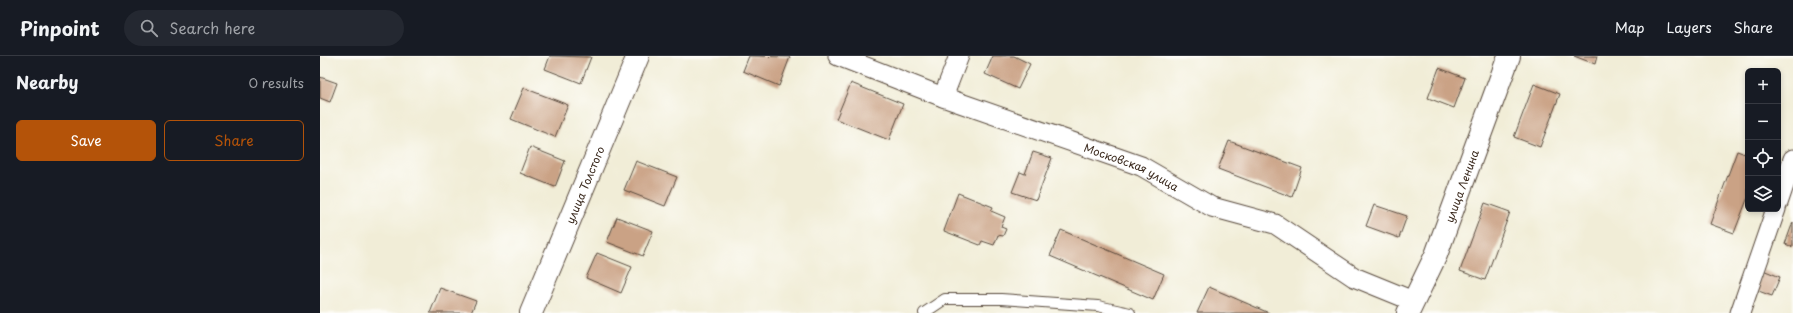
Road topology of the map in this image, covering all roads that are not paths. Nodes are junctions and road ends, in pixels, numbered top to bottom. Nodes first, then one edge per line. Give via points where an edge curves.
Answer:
1 (638, 56) edge
2 (838, 56) edge
3 (959, 56) edge
4 (1509, 56) edge
5 (943, 97) junction
6 (1793, 159) edge
7 (1781, 194) edge
8 (1775, 212) edge
9 (1408, 309) edge
10 (531, 313) edge
11 (924, 313) edge
12 (1130, 313) edge
13 (1740, 313) edge

1 - 10 street, улица Толстого
2 - 5 street, Московская улица
3 - 5 street
4 - 9 street, улица Ленина via 1436,255
5 - 9 street, Московская улица via 1141,166 1212,207 1275,224 1354,277
6 - 7 street
8 - 13 street
11 - 12 lane via 945,299 1001,299 1098,306

